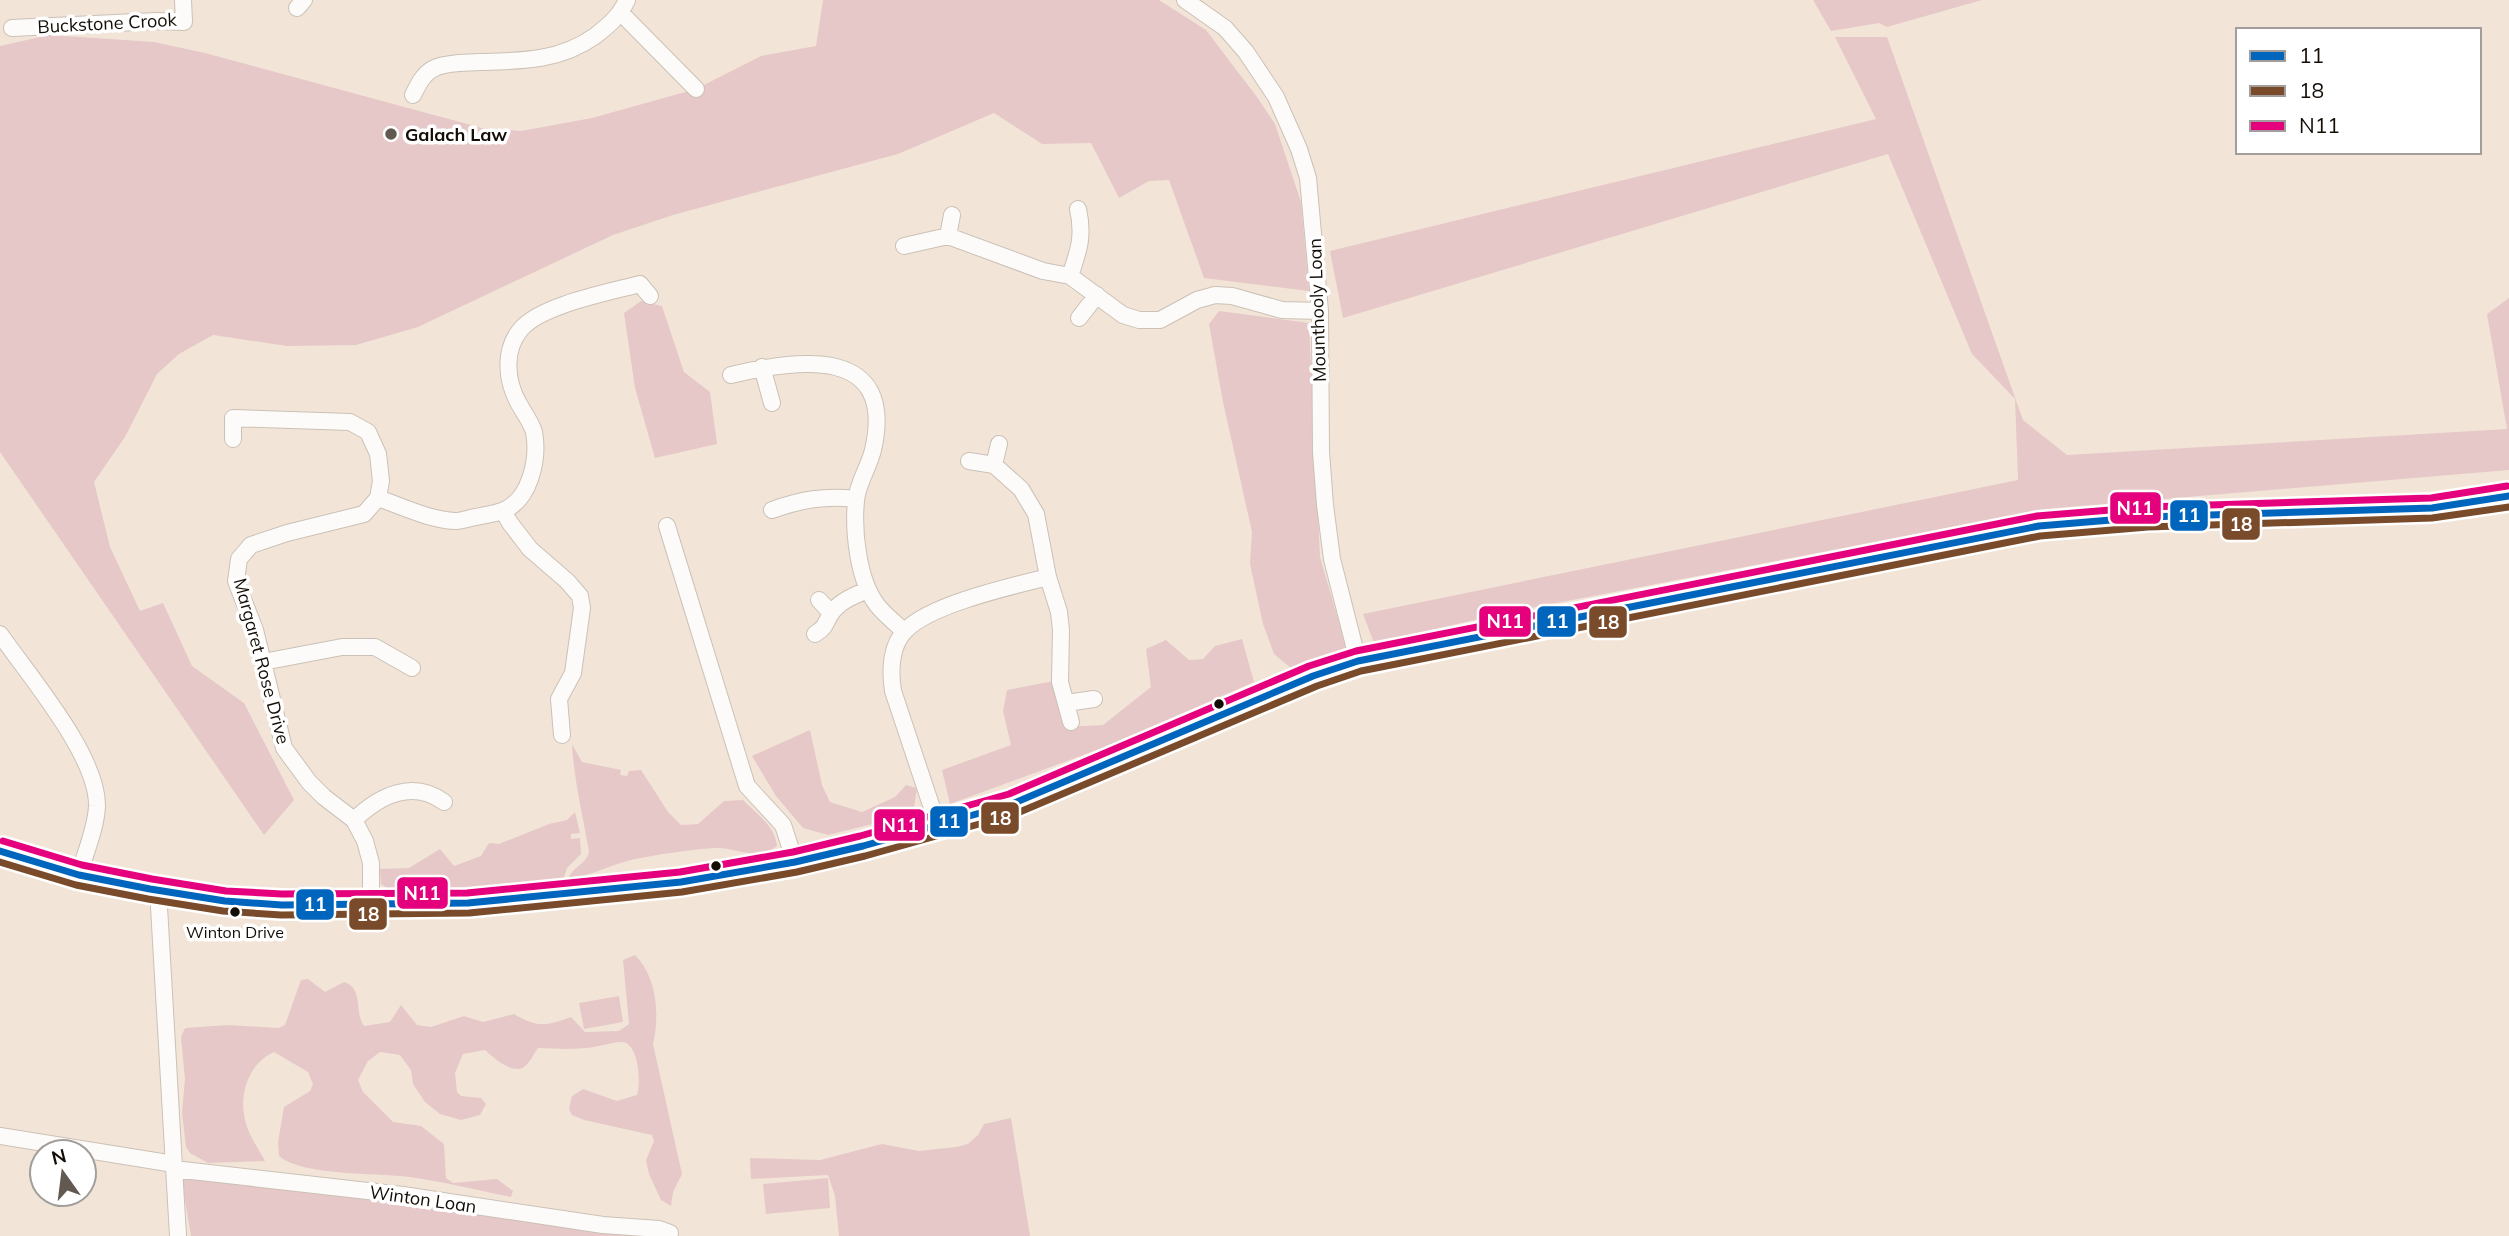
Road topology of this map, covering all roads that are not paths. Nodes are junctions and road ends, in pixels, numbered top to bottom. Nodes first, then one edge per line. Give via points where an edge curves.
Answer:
1 (183, 0) edge
2 (1185, 0) edge
3 (624, 6) edge
4 (12, 28) dead end
5 (696, 89) dead end
6 (413, 95) dead end
7 (1078, 209) dead end
8 (952, 215) dead end
9 (948, 236) junction
10 (904, 247) dead end
11 (1070, 276) junction
12 (1097, 295) junction
13 (650, 296) dead end
14 (1320, 311) junction
15 (1079, 318) dead end
16 (762, 368) junction
17 (731, 375) dead end
18 (772, 403) dead end
19 (233, 439) dead end
20 (999, 444) dead end
21 (969, 461) dead end
22 (994, 465) junction
23 (2509, 496) edge
24 (378, 498) junction
25 (856, 499) junction
26 (503, 511) junction
27 (783, 511) dead end
28 (667, 526) dead end
29 (1048, 578) junction
30 (868, 590) junction
31 (819, 600) dead end
32 (831, 613) junction
33 (904, 631) junction
34 (0, 634) edge
35 (815, 634) dead end
36 (1358, 661) junction
37 (262, 662) junction
38 (412, 668) dead end
39 (1094, 699) dead end
40 (1066, 703) junction
41 (1071, 722) dead end
42 (562, 735) dead end
43 (444, 802) dead end
44 (354, 820) junction
45 (938, 826) junction
46 (0, 851) edge
47 (795, 862) junction
48 (79, 874) junction
49 (161, 891) junction
50 (371, 905) junction
51 (0, 1136) edge
52 (174, 1166) junction
53 (670, 1233) dead end
54 (178, 1236) edge

1 - 4 street, Buckstone Crook via 184,22
2 - 14 street, Mounthooly Loan via 1225,28 1246,52 1288,124 1308,178
3 - 5 street
3 - 6 street via 585,43 559,55 436,67 424,75
7 - 11 street via 1080,245
8 - 9 street
9 - 10 street
9 - 11 street via 1043,271
11 - 12 street
12 - 14 street via 1139,320 1160,320 1215,295 1282,310
12 - 15 street
13 - 26 street via 640,284 558,307 521,329 507,372 534,433 534,457 528,485 519,500
14 - 36 street, Mounthooly Loan via 1325,505 1332,559
16 - 17 street
16 - 18 street
16 - 25 street via 835,365 864,383 872,395 876,422 873,452
19 - 24 street via 233,418 350,422 368,432 378,454
20 - 22 street
21 - 22 street
22 - 29 street via 1031,503
23 - 36 main road via 2432,508 2147,517 2039,526
24 - 26 street via 456,521
24 - 37 street, Margaret Rose Drive via 364,513 251,545 239,559 236,581
25 - 27 street via 806,498
25 - 30 street via 857,541
26 - 42 street via 530,549 580,596 573,673 559,699
28 - 47 street via 747,786 783,825
29 - 33 street via 976,596
29 - 40 street via 1060,621 1060,682
30 - 32 street
30 - 33 street
31 - 32 street
32 - 35 street via 825,627
33 - 45 street via 895,648 893,691
34 - 48 street via 81,750 91,773 97,806
36 - 45 main road via 1302,680 1012,804
37 - 38 street via 342,647 375,648
37 - 44 street, Margaret Rose Drive via 284,748 309,782
39 - 40 street
40 - 41 street
43 - 44 street via 436,796 396,792 373,802
44 - 50 street, Margaret Rose Drive via 371,863
45 - 47 main road
46 - 48 main road
47 - 50 main road via 681,883 468,903
48 - 49 main road
49 - 50 main road via 282,905
49 - 52 street
51 - 52 street, Winton Loan
52 - 53 street, Winton Loan
52 - 54 street

